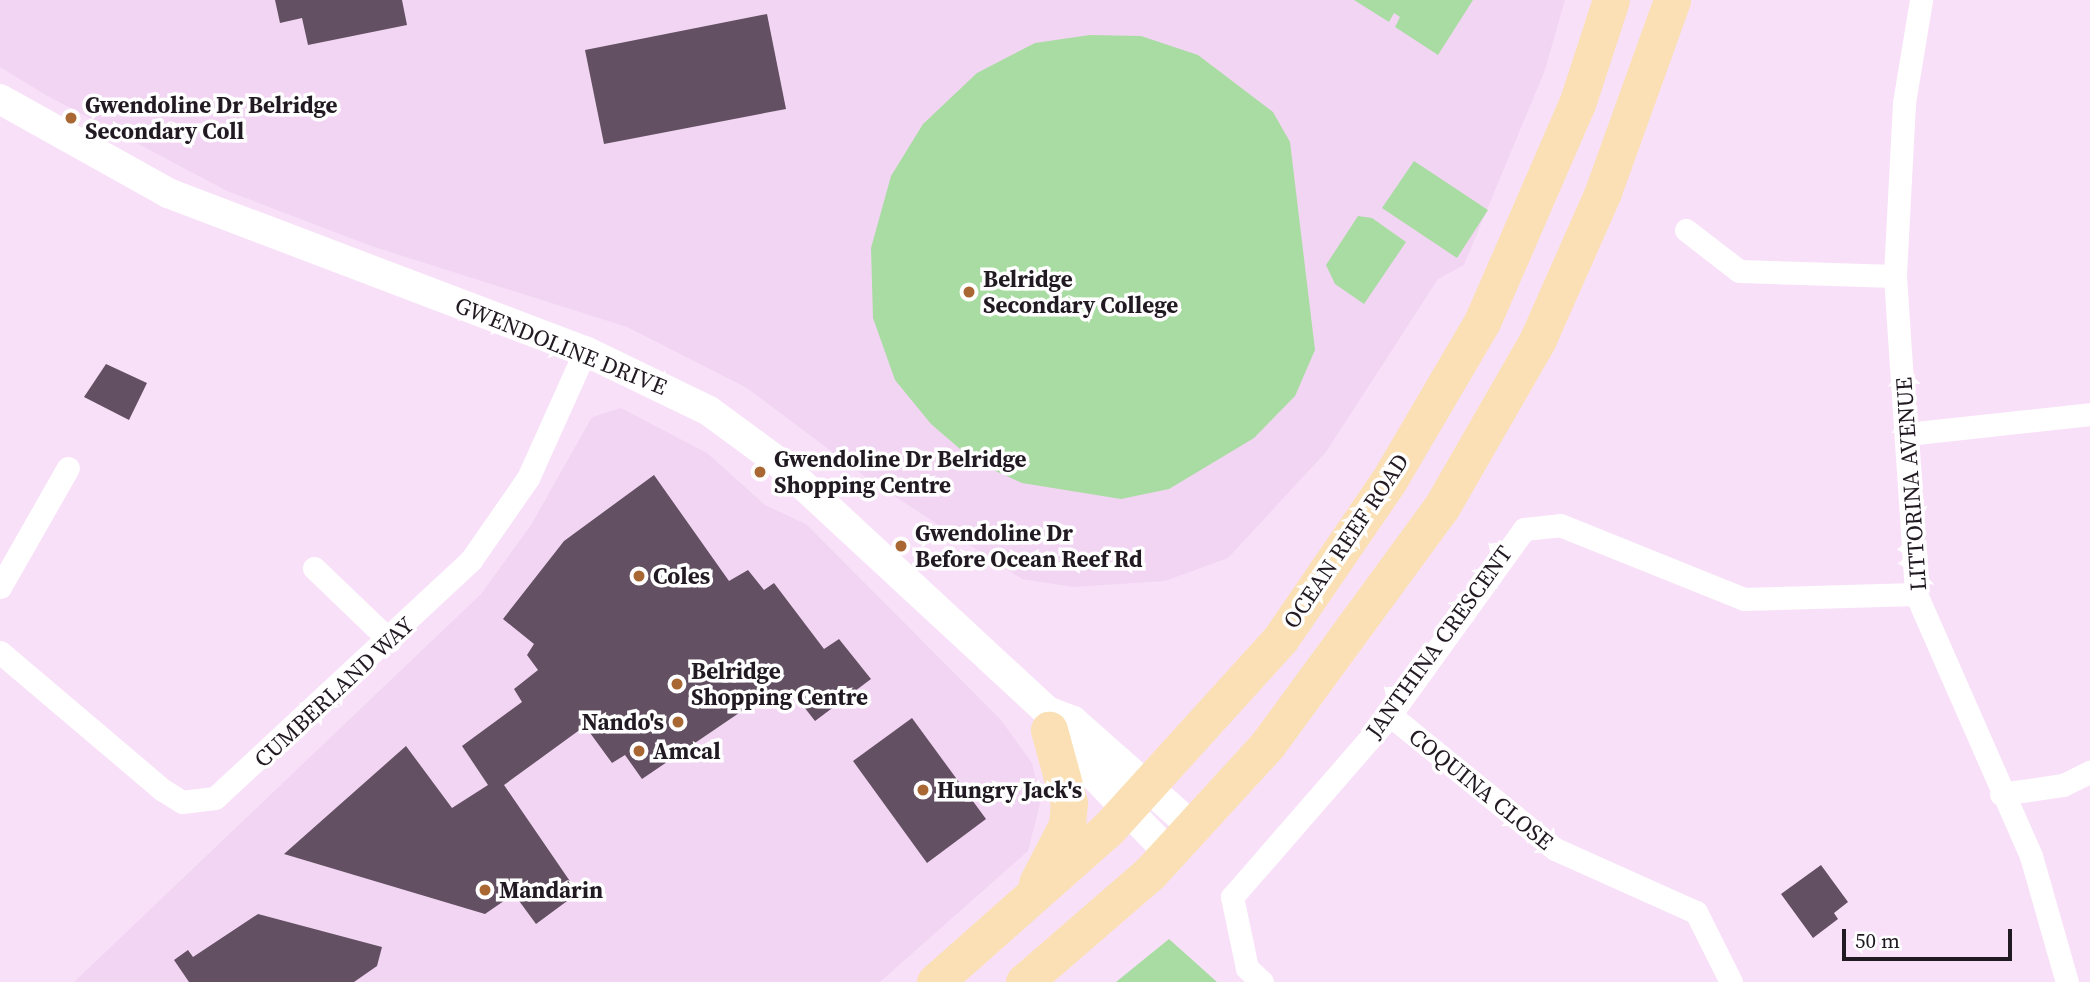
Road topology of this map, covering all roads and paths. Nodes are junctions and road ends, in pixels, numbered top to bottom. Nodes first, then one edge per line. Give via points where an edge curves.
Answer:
1 (1611, 0) edge
2 (1672, 0) edge
3 (1921, 0) edge
4 (0, 99) edge
5 (1686, 230) dead end
6 (1895, 276) junction
7 (585, 351) junction
8 (2090, 414) edge
9 (1907, 434) junction
10 (68, 468) dead end
11 (314, 568) dead end
12 (0, 587) edge
13 (1916, 594) junction
14 (390, 641) junction
15 (0, 652) edge
16 (1390, 715) junction
17 (1048, 721) junction
18 (2090, 772) edge
19 (2001, 794) junction
20 (1139, 798) junction
21 (1181, 840) junction
22 (1026, 906) junction
23 (935, 982) edge
24 (1024, 982) edge
25 (1262, 982) edge
26 (1731, 982) edge
27 (2067, 982) edge

1 - 20 main road, OCEAN REEF ROAD via 1545,182 1434,409 1281,638
2 - 21 main road via 1603,192 1538,339 1448,496 1326,673
3 - 6 street, LITTORINA AVENUE via 1904,103
4 - 7 street, GWENDOLINE DRIVE via 169,193
5 - 6 street via 1739,271
6 - 9 street, LITTORINA AVENUE
7 - 14 street, CUMBERLAND WAY via 552,434 508,509 471,560
7 - 17 street, GWENDOLINE DRIVE via 676,391 777,461
8 - 9 street
9 - 13 street, LITTORINA AVENUE
10 - 12 street
11 - 14 street
13 - 16 street, JANTHINA CRESCENT via 1744,599 1560,525 1524,529
13 - 19 street, LITTORINA AVENUE
14 - 15 street, CUMBERLAND WAY via 238,783 215,799 182,802
16 - 25 street, JANTHINA CRESCENT via 1232,897 1247,968
16 - 26 street, COQUINA CLOSE via 1555,849 1696,912
17 - 20 street, GWENDOLINE DRIVE
17 - 22 main road via 1065,770 1067,825
18 - 19 street via 2063,785
19 - 27 street, LITTORINA AVENUE via 2031,856
20 - 21 street, GWENDOLINE DRIVE
20 - 22 main road, OCEAN REEF ROAD
21 - 24 main road
22 - 23 main road, OCEAN REEF ROAD

